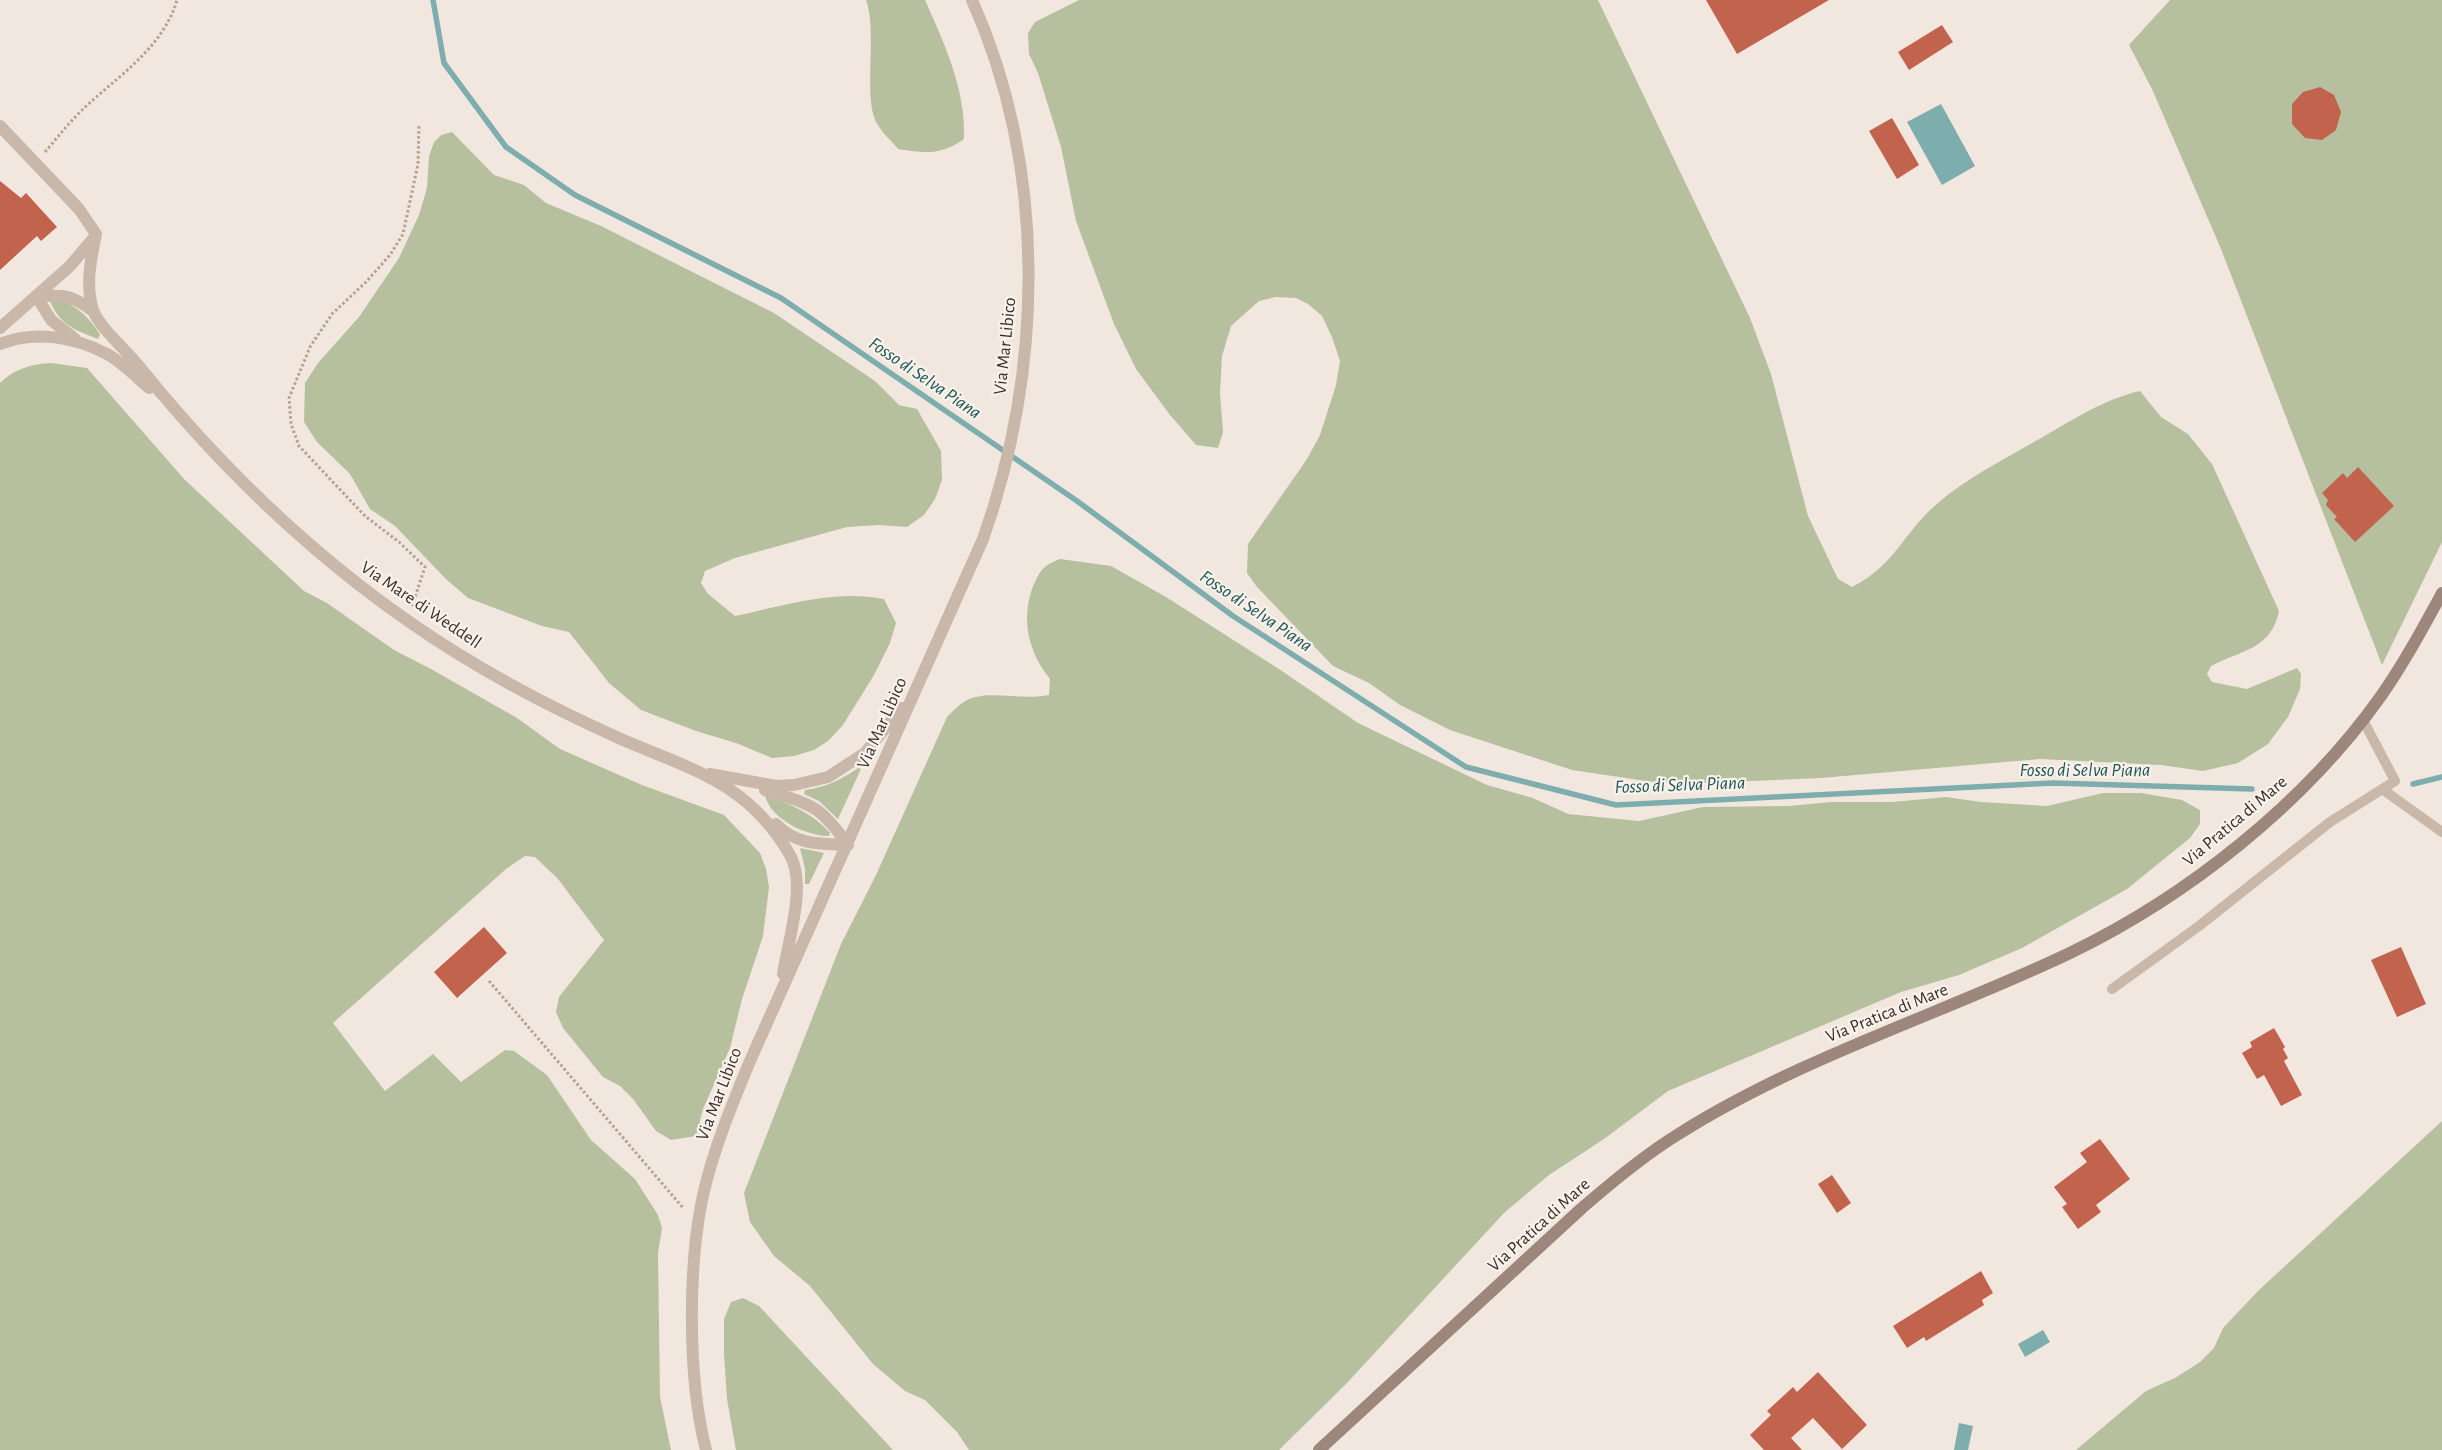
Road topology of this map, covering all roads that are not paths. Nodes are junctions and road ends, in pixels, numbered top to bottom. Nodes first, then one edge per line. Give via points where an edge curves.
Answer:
1 (972, 0) edge
2 (0, 126) edge
3 (96, 234) junction
4 (37, 297) junction
5 (93, 311) junction
6 (0, 328) edge
7 (81, 342) junction
8 (0, 344) edge
9 (163, 398) junction
10 (2442, 593) edge
11 (912, 697) junction
12 (2362, 720) junction
13 (705, 773) junction
14 (2382, 788) junction
15 (2442, 832) edge
16 (848, 845) junction
17 (781, 988) junction
18 (2112, 989) dead end
19 (706, 1450) edge
20 (1319, 1450) edge

1 - 11 street, Via Mar Libico via 1006,96 1026,193 1029,252 1023,361 1013,426 989,520
2 - 3 street via 79,209
3 - 4 street via 78,259
3 - 5 street via 88,276
4 - 5 street via 60,294 79,300
4 - 6 street
4 - 7 street via 51,320
5 - 9 street, Via Mare di Weddell
7 - 8 street, Via Mare di Weddell via 48,336 11,339
7 - 9 street, Via Mare di Weddell via 109,355
9 - 13 street, Via Mare di Weddell via 287,525 337,568 409,622 508,684 617,737
10 - 12 street, Via Pratica di Mare via 2398,669
11 - 13 street, Via Mare di Weddell via 865,753 828,777 776,786
11 - 16 street, Via Mar Libico
12 - 14 lane via 2395,781
12 - 20 street, Via Pratica di Mare via 2312,777 2268,818 2160,903 2070,953 1770,1083 1659,1147 1571,1218
13 - 16 street via 766,813 784,833 818,844
13 - 16 street via 797,798 817,808
13 - 17 street, Via Mare di Weddell via 763,818 783,845 796,871 797,905
14 - 15 lane
14 - 18 lane via 2330,822 2199,926
16 - 17 street, Via Mar Libico
17 - 19 street, Via Mar Libico via 722,1131 707,1179 694,1251 693,1345

